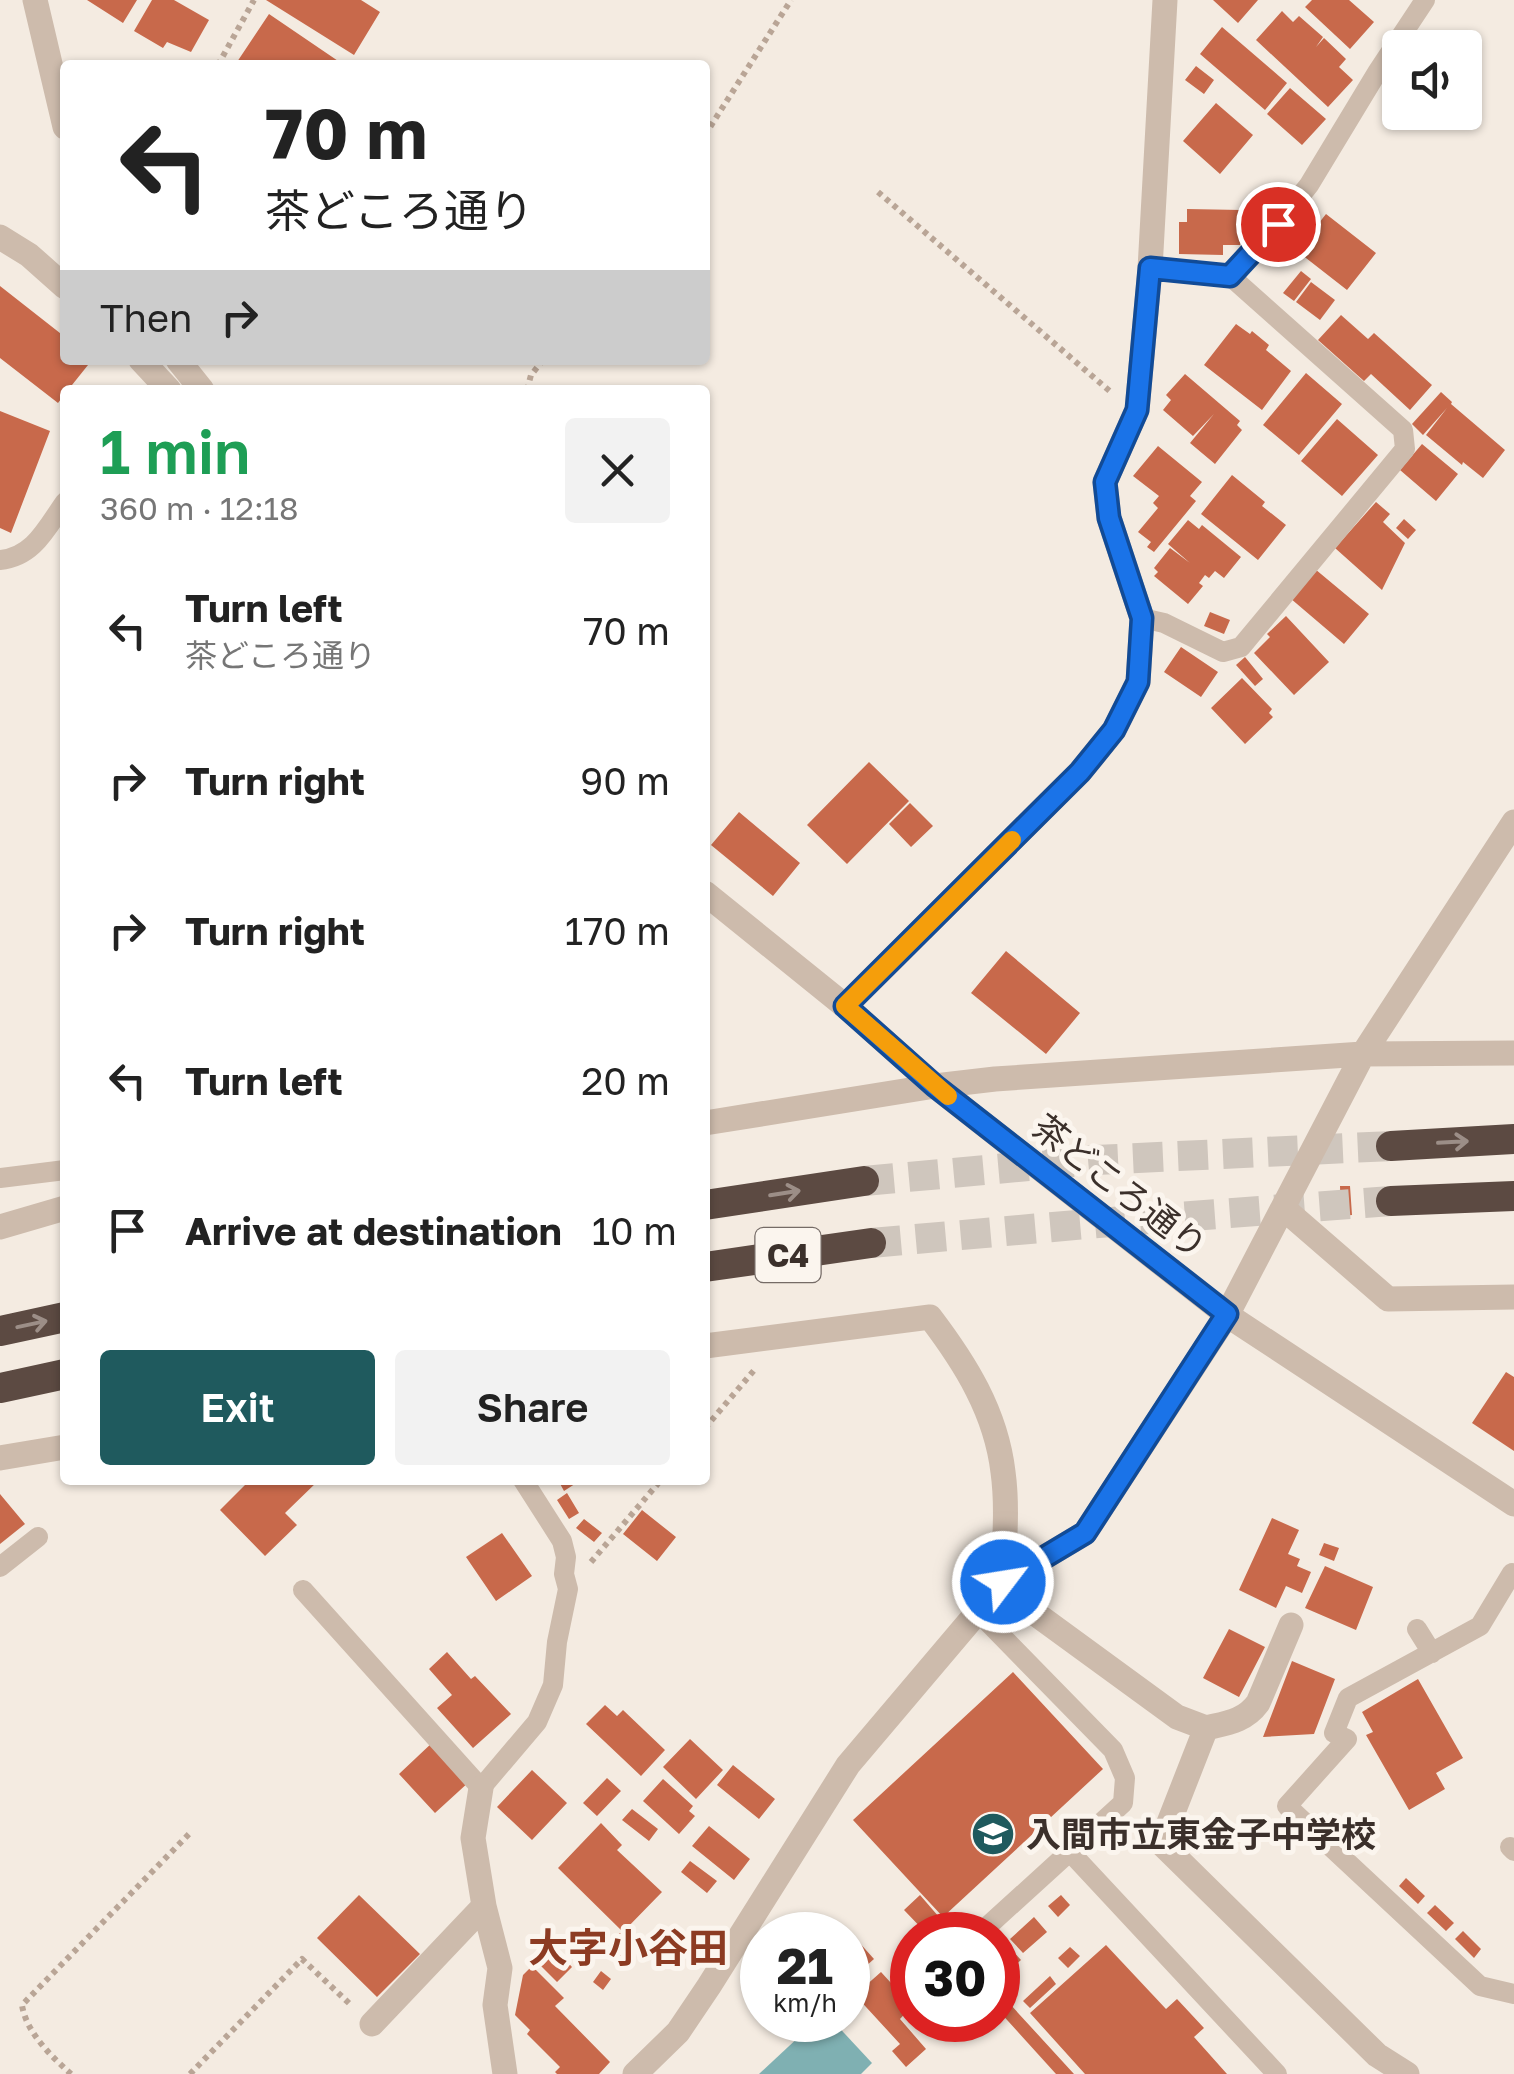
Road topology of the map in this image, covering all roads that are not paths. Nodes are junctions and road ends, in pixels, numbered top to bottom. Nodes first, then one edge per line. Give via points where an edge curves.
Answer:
1 (35, 0) edge
2 (1165, 0) edge
3 (1425, 0) edge
4 (60, 105) edge
5 (0, 237) edge
6 (1150, 268) junction
7 (1230, 276) junction
8 (60, 283) edge
9 (182, 365) edge
10 (198, 385) edge
11 (60, 509) edge
12 (0, 560) edge
13 (1142, 618) junction
14 (1514, 822) edge
15 (710, 897) edge
16 (845, 1006) junction
17 (1514, 1053) edge
18 (1363, 1054) junction
19 (935, 1086) junction
20 (710, 1122) edge
21 (1514, 1139) edge
22 (1391, 1146) tunnel mouth
23 (60, 1171) edge
24 (0, 1178) edge
25 (864, 1181) tunnel mouth
26 (1514, 1196) edge
27 (1391, 1201) tunnel mouth
28 (710, 1204) edge
29 (1284, 1208) junction
30 (60, 1209) edge
31 (0, 1227) edge
32 (870, 1243) tunnel mouth
33 (710, 1265) edge
34 (1514, 1296) edge
35 (1227, 1314) junction
36 (60, 1318) edge
37 (0, 1331) edge
38 (710, 1345) edge
39 (60, 1375) edge
40 (0, 1388) edge
41 (60, 1447) edge
42 (0, 1458) edge
43 (527, 1485) edge
44 (1514, 1504) edge
45 (38, 1537) dead end
46 (0, 1567) edge
47 (1512, 1573) dead end
48 (1001, 1584) junction
49 (302, 1590) dead end
50 (978, 1612) junction
51 (1291, 1625) dead end
52 (1418, 1629) dead end
53 (1432, 1653) junction
54 (1206, 1728) junction
55 (481, 1788) junction
56 (1071, 1853) junction
57 (484, 1906) junction
58 (1004, 1912) edge
59 (1514, 1994) edge
60 (372, 2024) road end
61 (505, 2074) edge
62 (635, 2074) edge
63 (1277, 2074) edge
64 (1406, 2074) edge

1 - 4 street
2 - 6 street
3 - 7 lane via 1308,185
5 - 8 street
6 - 7 lane
6 - 13 street via 1137,410 1105,482 1109,518
7 - 13 lane via 1403,430 1405,449 1241,646 1223,652
9 - 10 street
11 - 12 lane via 32,549
13 - 16 street via 1138,682 1114,730
14 - 18 street
15 - 16 street, 茶どころ通り
16 - 19 street, 茶どころ通り
17 - 18 street
18 - 19 street
18 - 29 street
19 - 20 street
19 - 35 street, 茶どころ通り
22 -> 21 highway
23 - 24 lane
28 -> 25 highway, C4
26 - 27 highway
29 - 34 street via 1388,1300
29 - 35 street
30 - 31 street
32 - 33 highway, C4
35 - 44 street, 茶どころ通り
35 - 48 street via 1085,1533
37 -> 36 highway
38 - 48 street via 930,1317 961,1358 997,1440 1005,1501
39 - 40 highway
41 - 42 street
43 - 55 lane via 562,1541 568,1589 553,1685 538,1722
45 - 46 lane
47 - 53 lane via 1480,1626
48 - 50 street
48 - 54 street via 1177,1717
49 - 55 lane
50 - 56 lane via 1113,1750 1125,1778 1123,1804
50 - 62 street via 848,1766 678,2032
51 - 54 street via 1250,1714
52 - 53 lane
53 - 59 lane via 1348,1698 1334,1733 1348,1739 1281,1801 1480,1986
54 - 64 street via 1162,1843 1377,2054
55 - 57 street via 473,1838
56 - 58 lane
56 - 63 lane
57 - 60 street
57 - 61 street via 500,1968 494,2005

